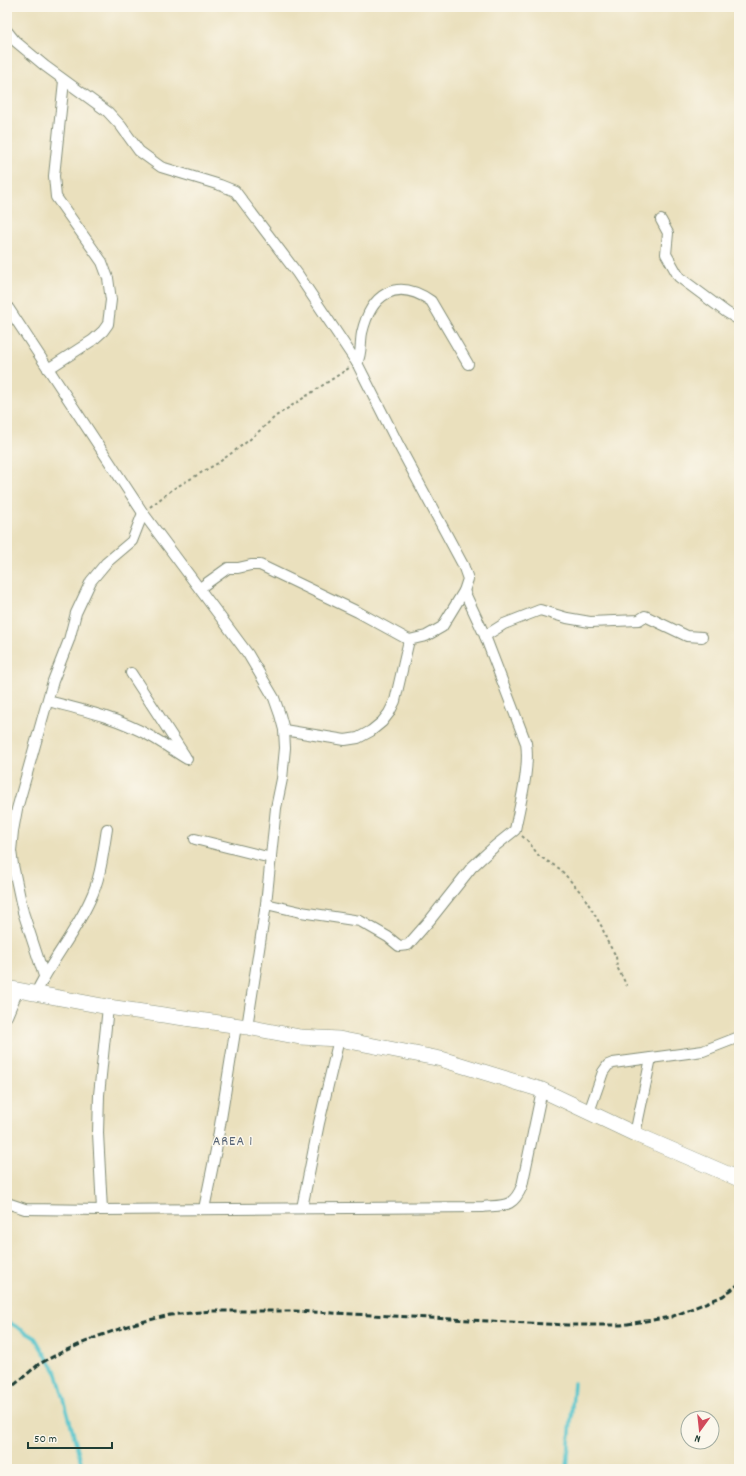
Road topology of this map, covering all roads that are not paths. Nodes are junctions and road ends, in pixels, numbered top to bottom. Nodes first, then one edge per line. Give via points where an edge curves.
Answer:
1 (7, 31) edge
2 (64, 81) junction
3 (661, 220) dead end
4 (7, 306) edge
5 (739, 320) edge
6 (357, 363) junction
7 (468, 364) dead end
8 (48, 369) junction
9 (143, 513) junction
10 (200, 588) junction
11 (464, 592) junction
12 (485, 636) junction
13 (702, 638) dead end
14 (409, 640) junction
15 (131, 673) dead end
16 (48, 701) junction
17 (284, 730) junction
18 (107, 829) dead end
19 (195, 839) dead end
20 (271, 858) junction
21 (266, 904) junction
22 (44, 976) junction
23 (12, 989) edge
24 (36, 994) junction
25 (108, 1007) junction
26 (7, 1016) edge
27 (242, 1027) junction
28 (739, 1037) edge
29 (339, 1039) junction
30 (651, 1058) junction
31 (542, 1090) junction
32 (589, 1112) junction
33 (635, 1134) junction
34 (739, 1179) edge
35 (7, 1203) edge
36 (302, 1208) junction
37 (204, 1209) junction
38 (102, 1210) junction

1 - 2 street via 15,41
2 - 6 street via 108,112 139,151 161,168 235,191 297,273
2 - 8 street via 54,176 56,197 102,262 108,278 111,300 108,324 103,331
3 - 5 street via 668,233 666,254 679,277
4 - 8 street
6 - 7 street via 365,322 373,305 385,293 398,289 410,290 431,301
6 - 11 street via 463,565 468,579
8 - 9 street
9 - 10 street
9 - 16 street via 132,541 106,563 91,581 76,613
10 - 14 street via 228,568 260,564
10 - 17 street via 248,654 274,698
11 - 12 street
11 - 14 street via 442,627 426,636
12 - 13 street via 504,624 540,610 590,622 639,620 645,616 687,636
12 - 21 street via 518,720 528,754 515,830 472,867 408,945 399,946 360,921
14 - 17 street via 395,701 382,722 371,731 358,738 345,740
15 - 16 street via 187,759 150,736 119,722 94,712
16 - 22 street via 17,809 11,851 24,912
17 - 20 street via 282,779
18 - 22 street via 100,873 91,899
19 - 20 street
20 - 21 street
21 - 27 street
22 - 24 street
23 - 24 main road
23 - 26 street
24 - 25 main road
25 - 27 main road
25 - 38 street via 99,1096
27 - 29 main road via 300,1037
27 - 37 street
28 - 30 street via 703,1051
29 - 31 main road via 442,1059
29 - 36 street
30 - 32 street via 608,1065 603,1072
30 - 33 street
31 - 32 main road
31 - 36 street via 522,1186 518,1197 509,1204 484,1208
32 - 33 main road
33 - 34 main road
35 - 38 street via 25,1208
36 - 37 street
37 - 38 street

